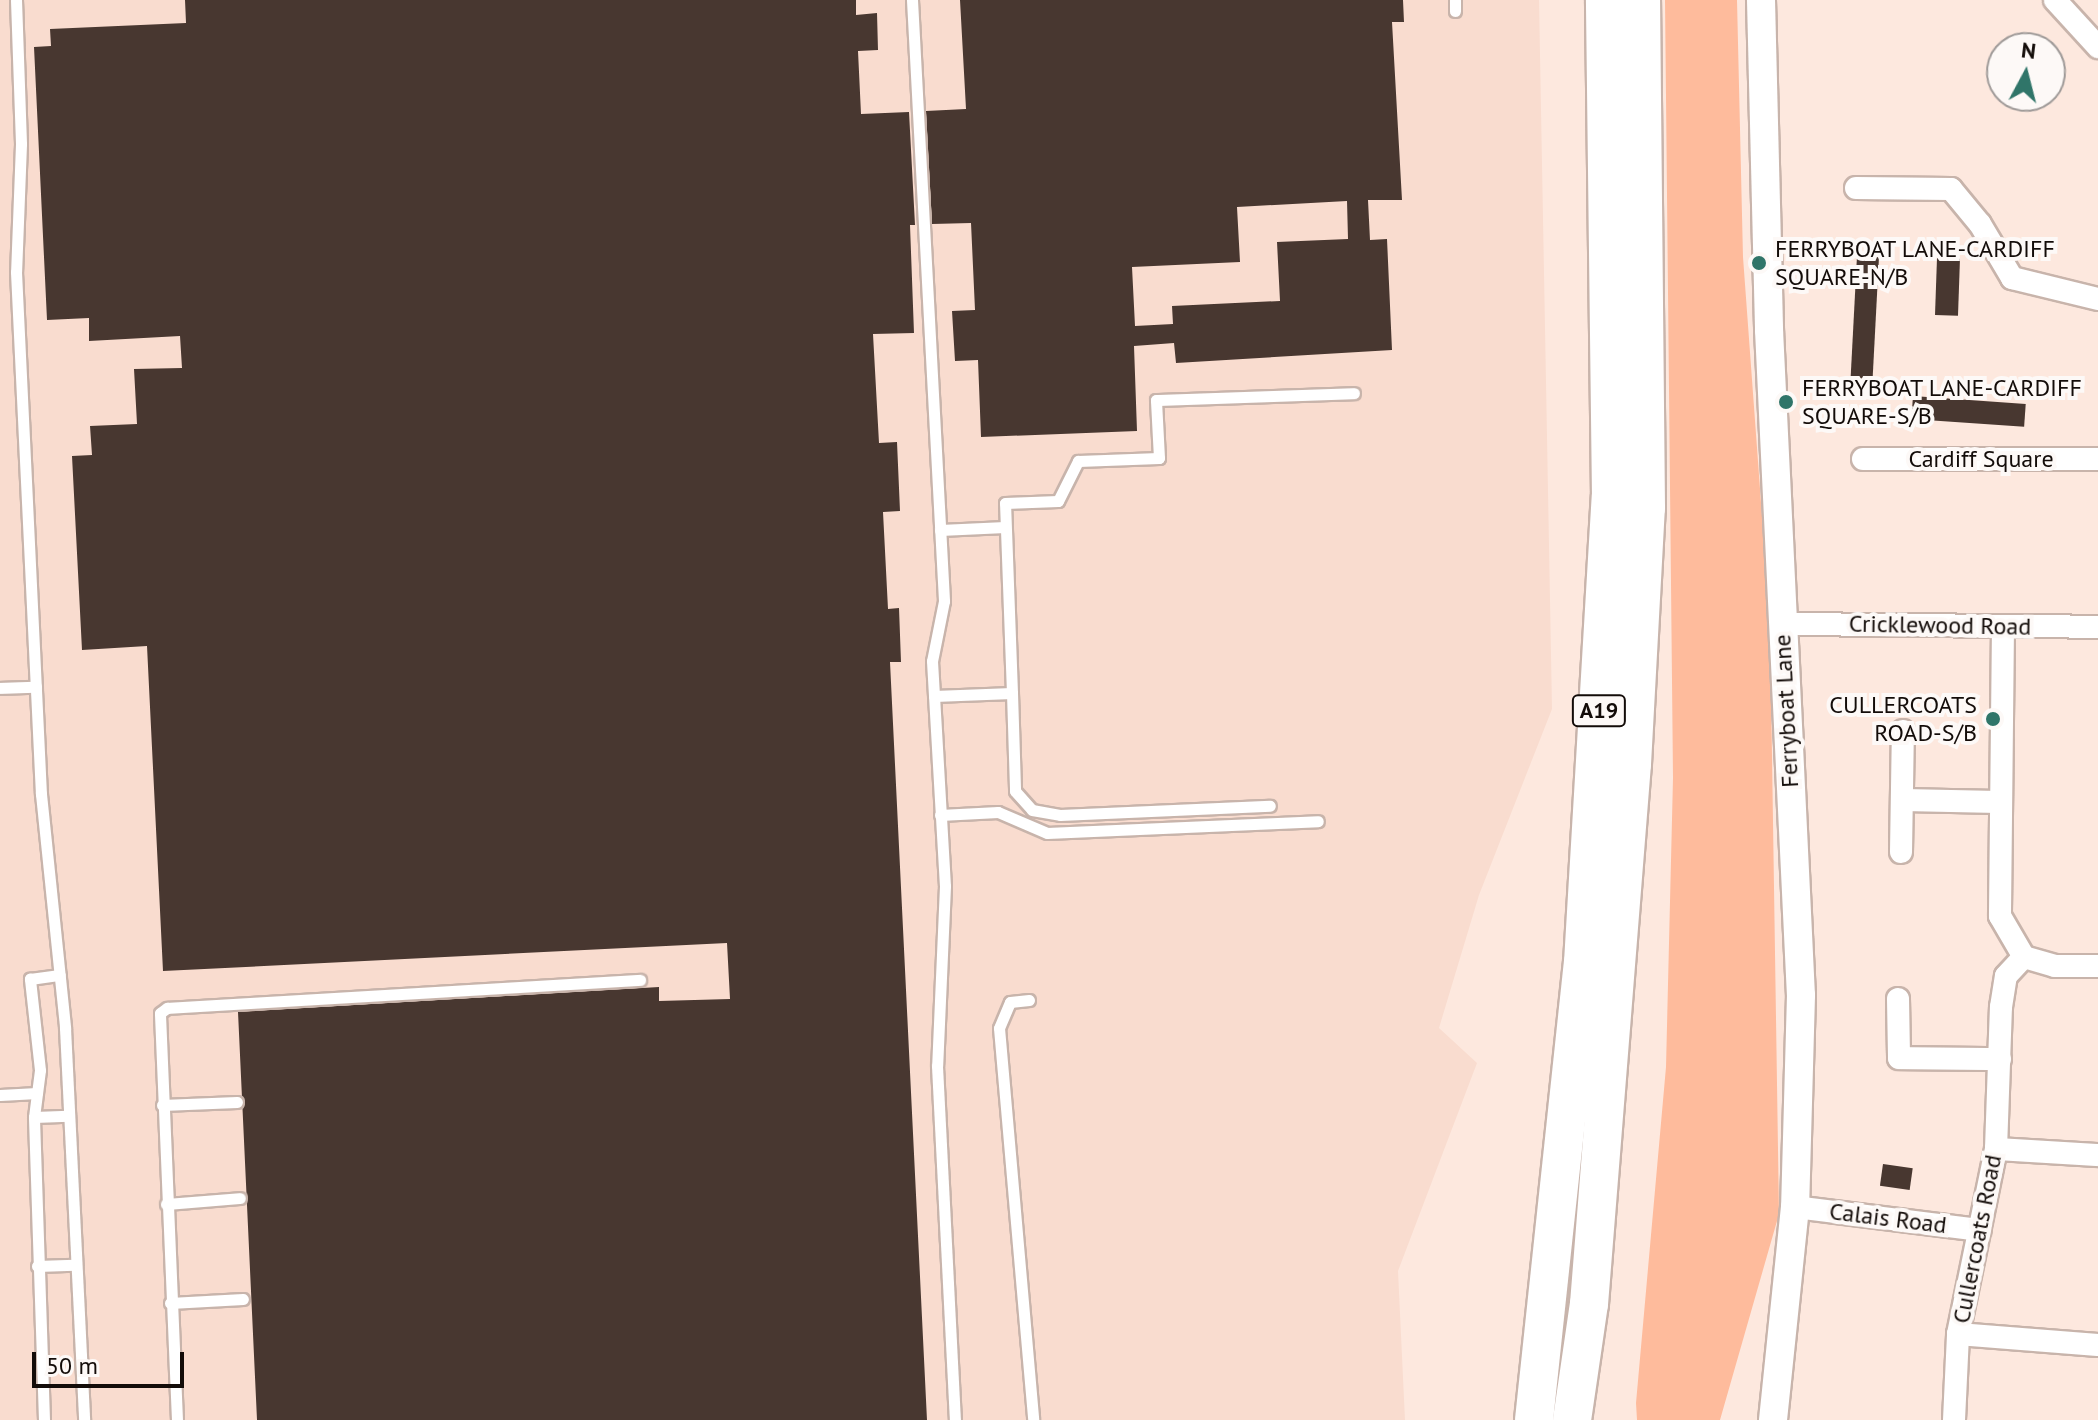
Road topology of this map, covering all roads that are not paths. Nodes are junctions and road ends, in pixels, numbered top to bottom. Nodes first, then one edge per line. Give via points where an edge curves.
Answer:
1 (16, 0) edge
2 (912, 0) edge
3 (1605, 0) edge
4 (1641, 0) edge
5 (1761, 0) edge
6 (2055, 0) edge
7 (2098, 47) edge
8 (1856, 188) dead end
9 (2098, 299) edge
10 (1354, 393) dead end
11 (1863, 459) dead end
12 (2098, 459) edge
13 (1005, 527) junction
14 (940, 530) junction
15 (1782, 624) junction
16 (2003, 626) junction
17 (2098, 627) edge
18 (36, 687) junction
19 (0, 688) edge
20 (1012, 693) junction
21 (934, 696) junction
22 (1903, 731) dead end
23 (1903, 800) junction
24 (1999, 802) junction
25 (1270, 806) dead end
26 (940, 815) junction
27 (1318, 821) dead end
28 (1901, 852) dead end
29 (2024, 957) junction
30 (2098, 966) edge
31 (60, 975) junction
32 (640, 980) dead end
33 (1898, 999) dead end
34 (1029, 1000) dead end
35 (2000, 1059) junction
36 (37, 1093) junction
37 (0, 1095) edge
38 (237, 1102) dead end
39 (162, 1105) junction
40 (68, 1116) junction
41 (34, 1117) junction
42 (1996, 1149) junction
43 (2098, 1155) edge
44 (240, 1198) dead end
45 (166, 1204) junction
46 (1795, 1207) junction
47 (1980, 1230) junction
48 (74, 1265) junction
49 (37, 1266) junction
50 (243, 1299) dead end
51 (170, 1303) junction
52 (1958, 1334) junction
53 (2098, 1345) edge
54 (44, 1420) edge
55 (84, 1420) edge
56 (177, 1420) edge
57 (955, 1420) edge
58 (1033, 1420) edge
59 (1534, 1420) edge
60 (1572, 1420) edge
61 (1773, 1420) edge
62 (1954, 1420) edge

1 - 18 lane via 21,144 16,272
2 - 14 lane
3 - 59 highway, A19 via 1611,497 1583,963
4 - 60 highway, A19 via 1646,508 1632,764 1589,1304
5 - 15 street, Ferryboat Lane
6 - 7 street
8 - 9 street via 1951,189 1980,224 2012,278
10 - 13 lane via 1156,400 1159,458 1078,461 1058,501 1005,503
11 - 12 street, Cardiff Square
13 - 14 lane
13 - 20 lane
14 - 21 lane via 944,601 932,661
15 - 16 street, Cricklewood Road
15 - 46 street, Ferryboat Lane via 1801,995
16 - 17 street, Cricklewood Road
16 - 24 street
18 - 19 lane
18 - 31 lane
20 - 21 lane
20 - 25 lane via 1015,791 1032,810 1060,815
21 - 26 lane
22 - 23 street
23 - 24 street
23 - 28 street
24 - 29 street via 2000,916
26 - 27 lane via 998,812 1047,833
26 - 57 lane via 946,932 937,1066
29 - 30 street via 2055,966
29 - 35 street, Cullercoats Road via 2006,976
31 - 36 lane via 30,979 40,1070
31 - 40 lane
32 - 39 lane via 167,1008 159,1021
33 - 35 street via 1899,1058
34 - 58 lane via 1010,1002 999,1028
35 - 42 street, Cullercoats Road
36 - 37 lane
36 - 41 lane
38 - 39 lane
39 - 45 lane
40 - 41 lane
40 - 48 lane
41 - 49 lane
42 - 43 street
42 - 47 street, Cullercoats Road
44 - 45 lane
45 - 51 lane
46 - 47 street, Calais Road
46 - 61 street, Ferryboat Lane
47 - 52 street, Cullercoats Road
48 - 49 lane
48 - 55 lane
49 - 54 lane
50 - 51 lane
51 - 56 lane
52 - 53 street
52 - 62 street, Cullercoats Road

